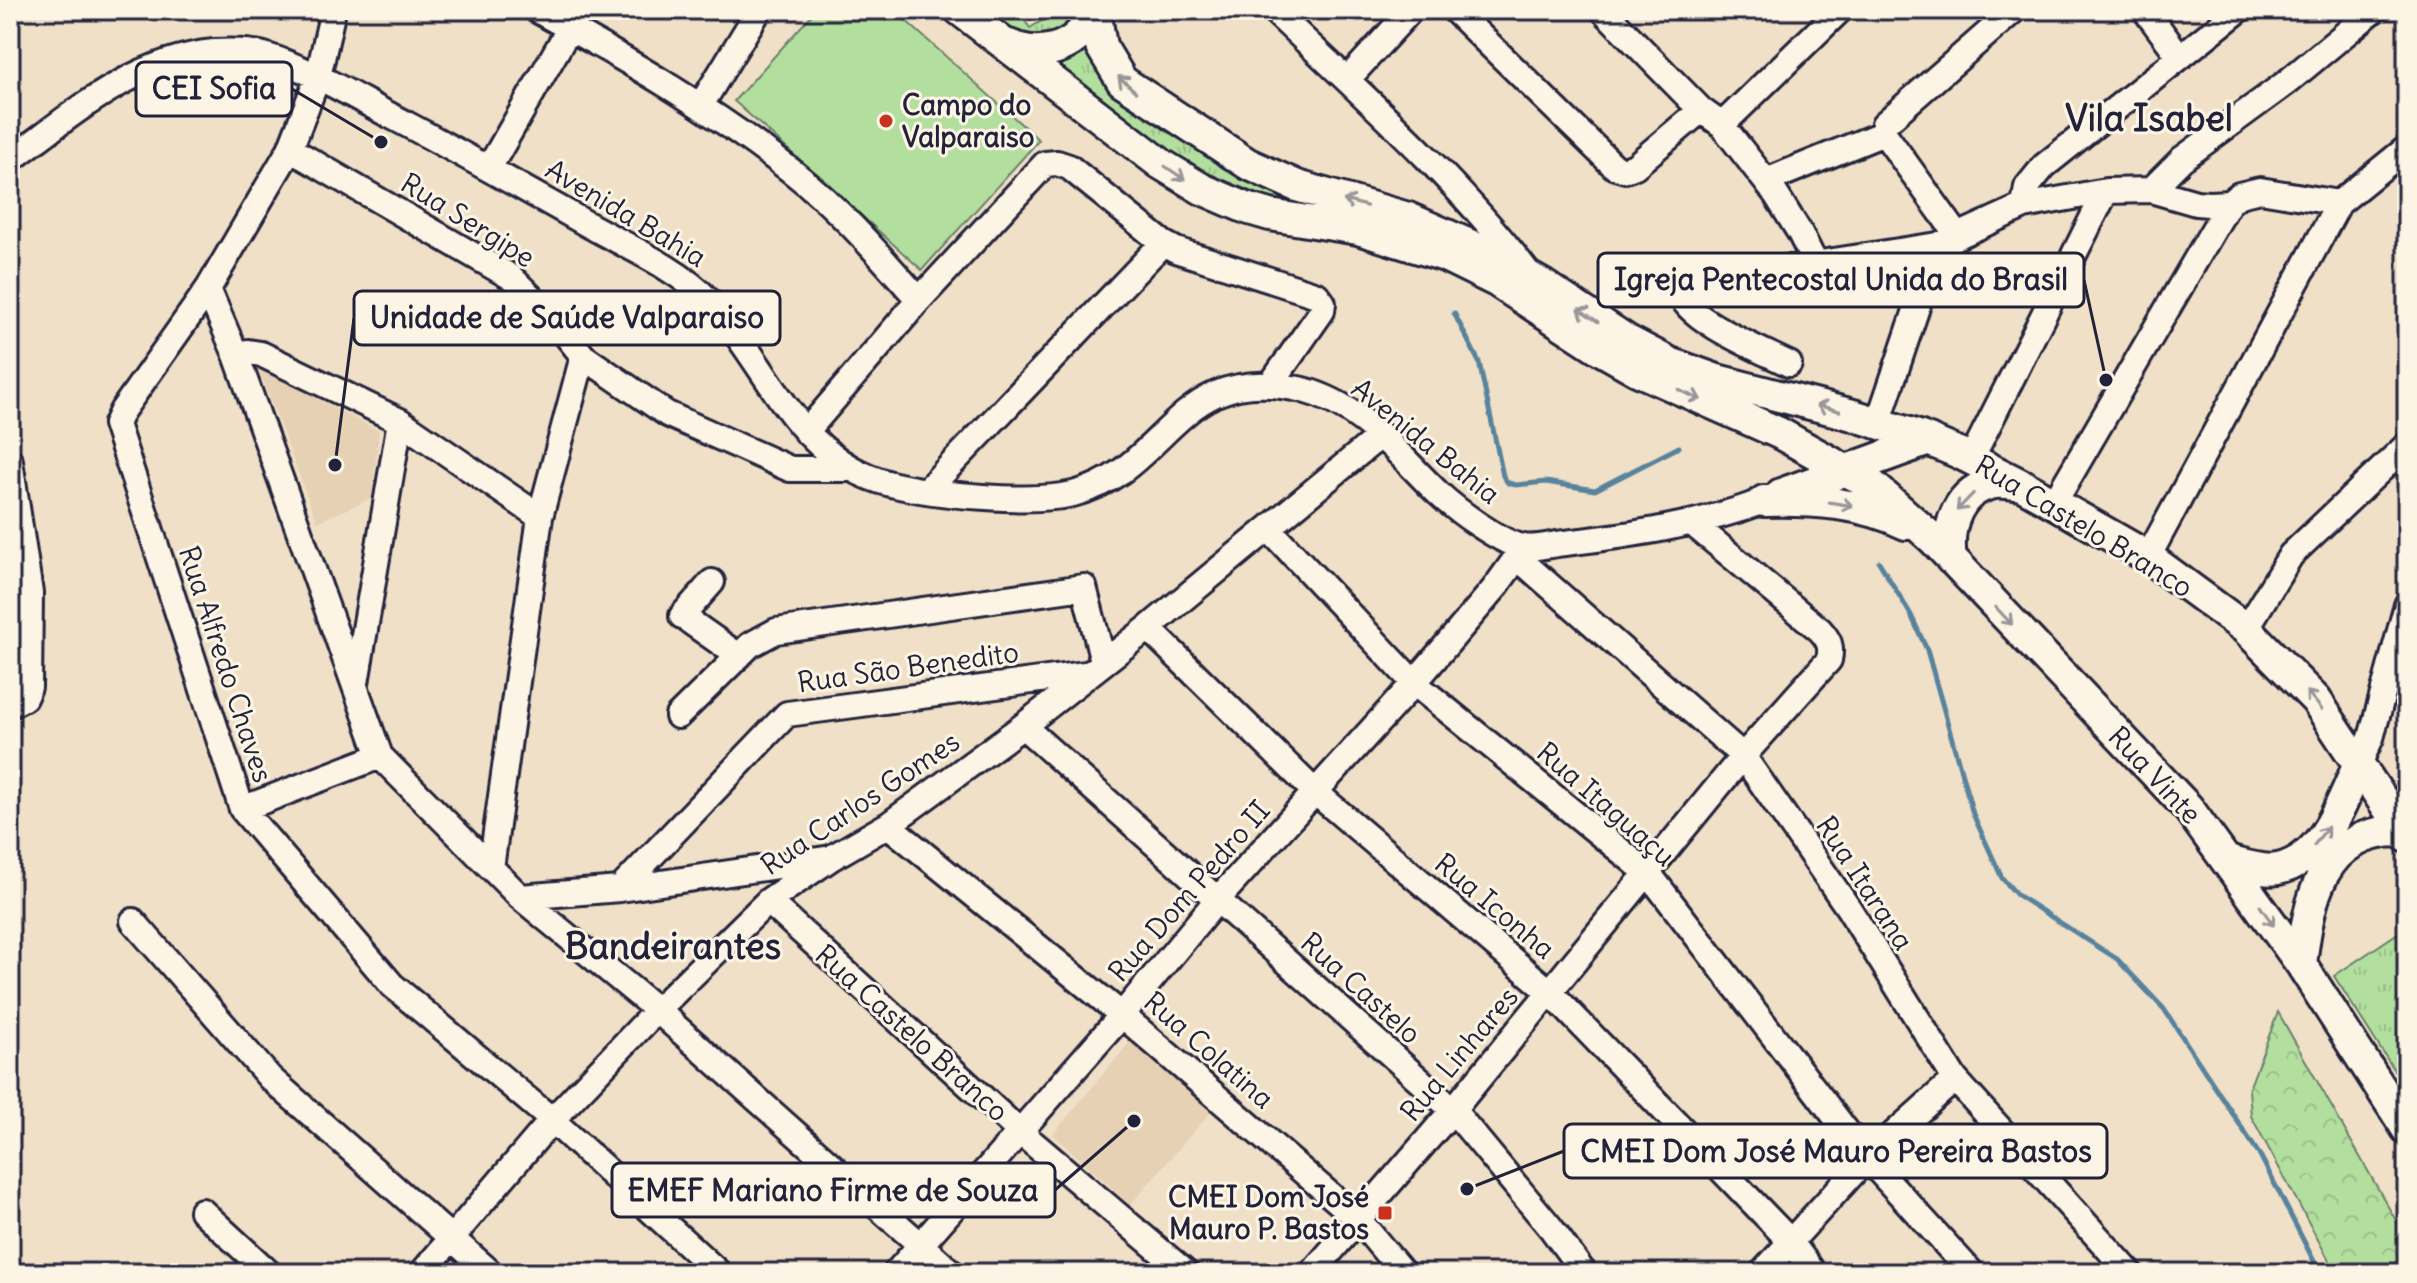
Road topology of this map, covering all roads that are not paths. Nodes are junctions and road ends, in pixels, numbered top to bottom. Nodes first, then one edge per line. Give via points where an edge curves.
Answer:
1 (333, 10) edge
2 (537, 10) edge
3 (759, 10) edge
4 (960, 10) edge
5 (1094, 10) edge
6 (1273, 10) edge
7 (1411, 10) edge
8 (1454, 10) edge
9 (1603, 10) edge
10 (1840, 10) edge
11 (2014, 10) edge
12 (2145, 10) edge
13 (2239, 10) edge
14 (2374, 10) edge
15 (574, 19) edge
16 (988, 22) edge
17 (2180, 57) junction
18 (318, 77) junction
19 (1347, 80) junction
20 (701, 105) junction
21 (1701, 110) junction
22 (1722, 125) junction
23 (1884, 133) junction
24 (2407, 148) edge
25 (290, 149) junction
26 (10, 160) edge
27 (489, 168) junction
28 (1766, 181) junction
29 (2151, 190) junction
30 (2106, 191) junction
31 (2229, 203) junction
32 (2339, 203) junction
33 (2024, 206) junction
34 (1948, 241) junction
35 (1163, 243) junction
36 (1816, 265) junction
37 (1533, 279) junction
38 (208, 289) junction
39 (919, 300) junction
40 (236, 355) junction
41 (583, 356) junction
42 (1789, 364) dead end
43 (1271, 384) junction
44 (400, 421) junction
45 (1878, 423) junction
46 (1779, 433) junction
47 (1381, 435) junction
48 (814, 440) junction
49 (1929, 440) junction
50 (2407, 445) edge
51 (1971, 459) junction
52 (10, 461) edge
53 (848, 469) junction
54 (1847, 470) junction
55 (809, 471) junction
56 (2022, 485) junction
57 (926, 491) junction
58 (1764, 501) junction
59 (2054, 503) junction
60 (540, 517) junction
61 (1692, 523) junction
62 (1269, 529) junction
63 (1942, 549) junction
64 (1521, 552) junction
65 (2148, 557) junction
66 (712, 582) dead end
67 (2407, 607) edge
68 (1148, 628) junction
69 (2246, 629) junction
70 (739, 656) junction
71 (1095, 667) junction
72 (1414, 683) junction
73 (356, 685) junction
74 (10, 705) edge
75 (678, 716) dead end
76 (1023, 726) junction
77 (380, 756) junction
78 (1743, 756) junction
79 (2359, 764) junction
80 (1315, 792) junction
81 (242, 809) junction
82 (888, 825) junction
83 (2405, 834) edge
84 (831, 858) junction
85 (2228, 861) junction
86 (491, 868) junction
87 (1649, 874) junction
88 (620, 889) junction
89 (520, 897) junction
90 (1217, 900) junction
91 (768, 901) junction
92 (133, 921) dead end
93 (2301, 964) junction
94 (1550, 992) junction
95 (657, 1010) junction
96 (1122, 1015) junction
97 (1955, 1079) junction
98 (1453, 1110) junction
99 (552, 1120) junction
100 (2407, 1129) edge
101 (1020, 1132) junction
102 (1867, 1158) junction
103 (202, 1211) dead end
104 (1358, 1219) junction
105 (451, 1236) junction
106 (1790, 1241) junction
107 (920, 1245) junction
108 (269, 1273) edge
109 (422, 1273) edge
110 (491, 1273) edge
111 (719, 1273) edge
112 (896, 1273) edge
113 (952, 1273) edge
114 (1186, 1273) edge
115 (1312, 1273) edge
116 (1403, 1273) edge
117 (1584, 1273) edge
118 (1762, 1273) edge
119 (1814, 1273) edge
120 (1972, 1273) edge
121 (2130, 1273) edge

1 - 18 street
2 - 15 street
3 - 20 street
4 - 16 main road, Rua Vinte
5 - 16 main road via 1079,35 1057,49 1032,52
37 -> 5 main road, Rua Castelo Branco via 1408,218 1297,186 1224,150 1122,81 1101,46
6 - 19 street
7 - 19 street
8 - 21 street via 1615,167 1635,166
9 - 21 street
10 - 22 street
11 - 23 street via 1890,117
12 - 17 street
13 - 17 street
14 - 29 street via 2182,159
15 - 20 street
15 - 27 street
16 -> 46 main road, Rua Vinte via 1161,164 1202,189 1270,215 1358,229 1445,256 1496,281 1637,370
17 - 33 street via 2044,166 2027,187
18 - 25 street
18 - 26 street, Avenida Bahia via 258,53 181,56 123,80
18 - 27 street, Avenida Bahia
19 - 37 street via 1448,180
20 - 39 street via 797,175 869,243
21 - 22 street
22 - 28 street
23 - 28 street
23 - 34 street
24 - 32 street
25 - 38 street
25 - 41 street, Rua Sergipe via 511,277
27 - 48 street, Avenida Bahia via 704,295
28 - 36 street
29 - 30 street
29 - 31 street via 2196,203
30 - 33 street
30 - 51 street
31 - 32 street via 2260,190
31 - 59 street
32 - 65 street
33 - 34 street
34 - 36 street
34 - 45 street
35 - 39 street via 1069,167 1045,164
35 - 43 street via 1317,295 1322,311
35 - 57 street
36 - 42 street via 1690,283 1680,292 1700,318
45 -> 37 main road, Rua Castelo Branco via 1670,363
38 - 40 street
38 - 81 street, Rua Alfredo Chaves via 116,424
39 - 48 street
40 - 44 street via 261,354
40 - 73 street
41 - 55 street, Rua Sergipe via 667,414 790,469
41 - 60 street
43 - 47 street, Avenida Bahia via 1329,398
43 - 57 street, Avenida Bahia via 1244,385 1212,396 1187,411 1118,473 1075,494 1041,498
44 - 60 street
44 - 73 street
45 - 49 main road, Rua Castelo Branco
46 - 54 main road, Rua Vinte
46 - 58 main road via 1784,471
47 - 62 street, Rua Carlos Gomes
47 - 64 street, Avenida Bahia via 1441,496
48 - 53 street, Avenida Bahia
48 - 55 street via 822,457
49 - 51 main road, Rua Castelo Branco
49 - 54 main road
50 - 69 street via 2291,555
51 - 56 main road, Rua Castelo Branco
52 - 74 street via 30,593 29,687 24,698
53 - 55 street, Rua Sergipe
53 - 57 street, Avenida Bahia
54 - 58 main road
54 - 63 main road, Rua Vinte via 1894,502
56 - 59 main road, Rua Castelo Branco
56 -> 63 main road via 1995,483 1971,494 1954,514
58 - 61 street
58 -> 63 main road via 1860,507 1898,520
59 - 65 main road, Rua Castelo Branco
60 - 86 street
61 - 64 street
61 - 78 street, Rua Linhares via 1820,630 1831,650 1829,660
62 - 68 street, Rua Carlos Gomes
62 - 72 street, Rua Itaguaçu
63 -> 85 main road, Rua Vinte via 2171,789
64 - 72 street, Rua Dom Pedro II
64 - 78 street, Rua Itarana
65 - 69 main road, Rua Castelo Branco
66 - 70 street via 682,616
67 - 79 street
68 - 71 street, Rua Carlos Gomes
68 - 80 street, Rua Iconha
79 -> 69 main road, Rua Castelo Branco via 2316,700
70 - 71 street via 776,631 1084,587
70 - 75 street
71 - 76 street, Rua Carlos Gomes
71 - 88 street, Rua São Benedito via 787,714
72 - 80 street, Rua Dom Pedro II
72 - 87 street, Rua Itaguaçu
73 - 77 street
76 - 82 street, Rua Carlos Gomes
76 - 90 street, Rua Castelo
77 - 81 street
77 - 86 street
78 - 87 street, Rua Linhares
78 - 97 street, Rua Itarana via 1849,909
79 - 83 main road, Rua Castelo Branco
85 -> 79 main road via 2275,870 2305,855 2333,819
80 - 90 street, Rua Dom Pedro II
80 - 94 street, Rua Iconha
81 - 99 street, Rua Alfredo Chaves via 382,975
82 - 84 street, Rua Carlos Gomes
82 - 96 street, Rua Colatina
83 - 93 main road via 2384,831 2368,836 2337,856 2311,900
84 - 88 street
84 - 91 street, Rua Carlos Gomes
85 -> 93 main road, Rua Vinte
86 - 89 street
87 - 94 street, Rua Linhares
87 - 102 street, Rua Itaguaçu
88 - 89 street
89 - 95 street
90 - 96 street, Rua Dom Pedro II
90 - 98 street, Rua Castelo
91 - 95 street, Rua Carlos Gomes
91 - 101 street, Rua Castelo Branco
92 - 105 street via 270,1078
93 - 100 main road, Rua Vinte
94 - 98 street, Rua Linhares
94 - 106 street, Rua Iconha
95 - 99 street, Rua Carlos Gomes
95 - 107 street
96 - 101 street, Rua Dom Pedro II
96 - 104 street, Rua Colatina
97 - 102 street
97 - 121 street, Rua Itarana
98 - 104 street, Rua Linhares
98 - 117 street, Rua Castelo
99 - 105 street, Rua Carlos Gomes
99 - 111 street, Rua Alfredo Chaves
101 - 107 street, Rua Dom Pedro II
101 - 114 street, Rua Castelo Branco
102 - 106 street
102 - 120 street, Rua Itaguaçu
103 - 108 street
104 - 115 street, Rua Linhares
104 - 116 street, Rua Colatina
105 - 109 street, Rua Carlos Gomes
105 - 110 street
106 - 118 street
106 - 119 street, Rua Iconha
107 - 112 street, Rua Dom Pedro II
107 - 113 street

